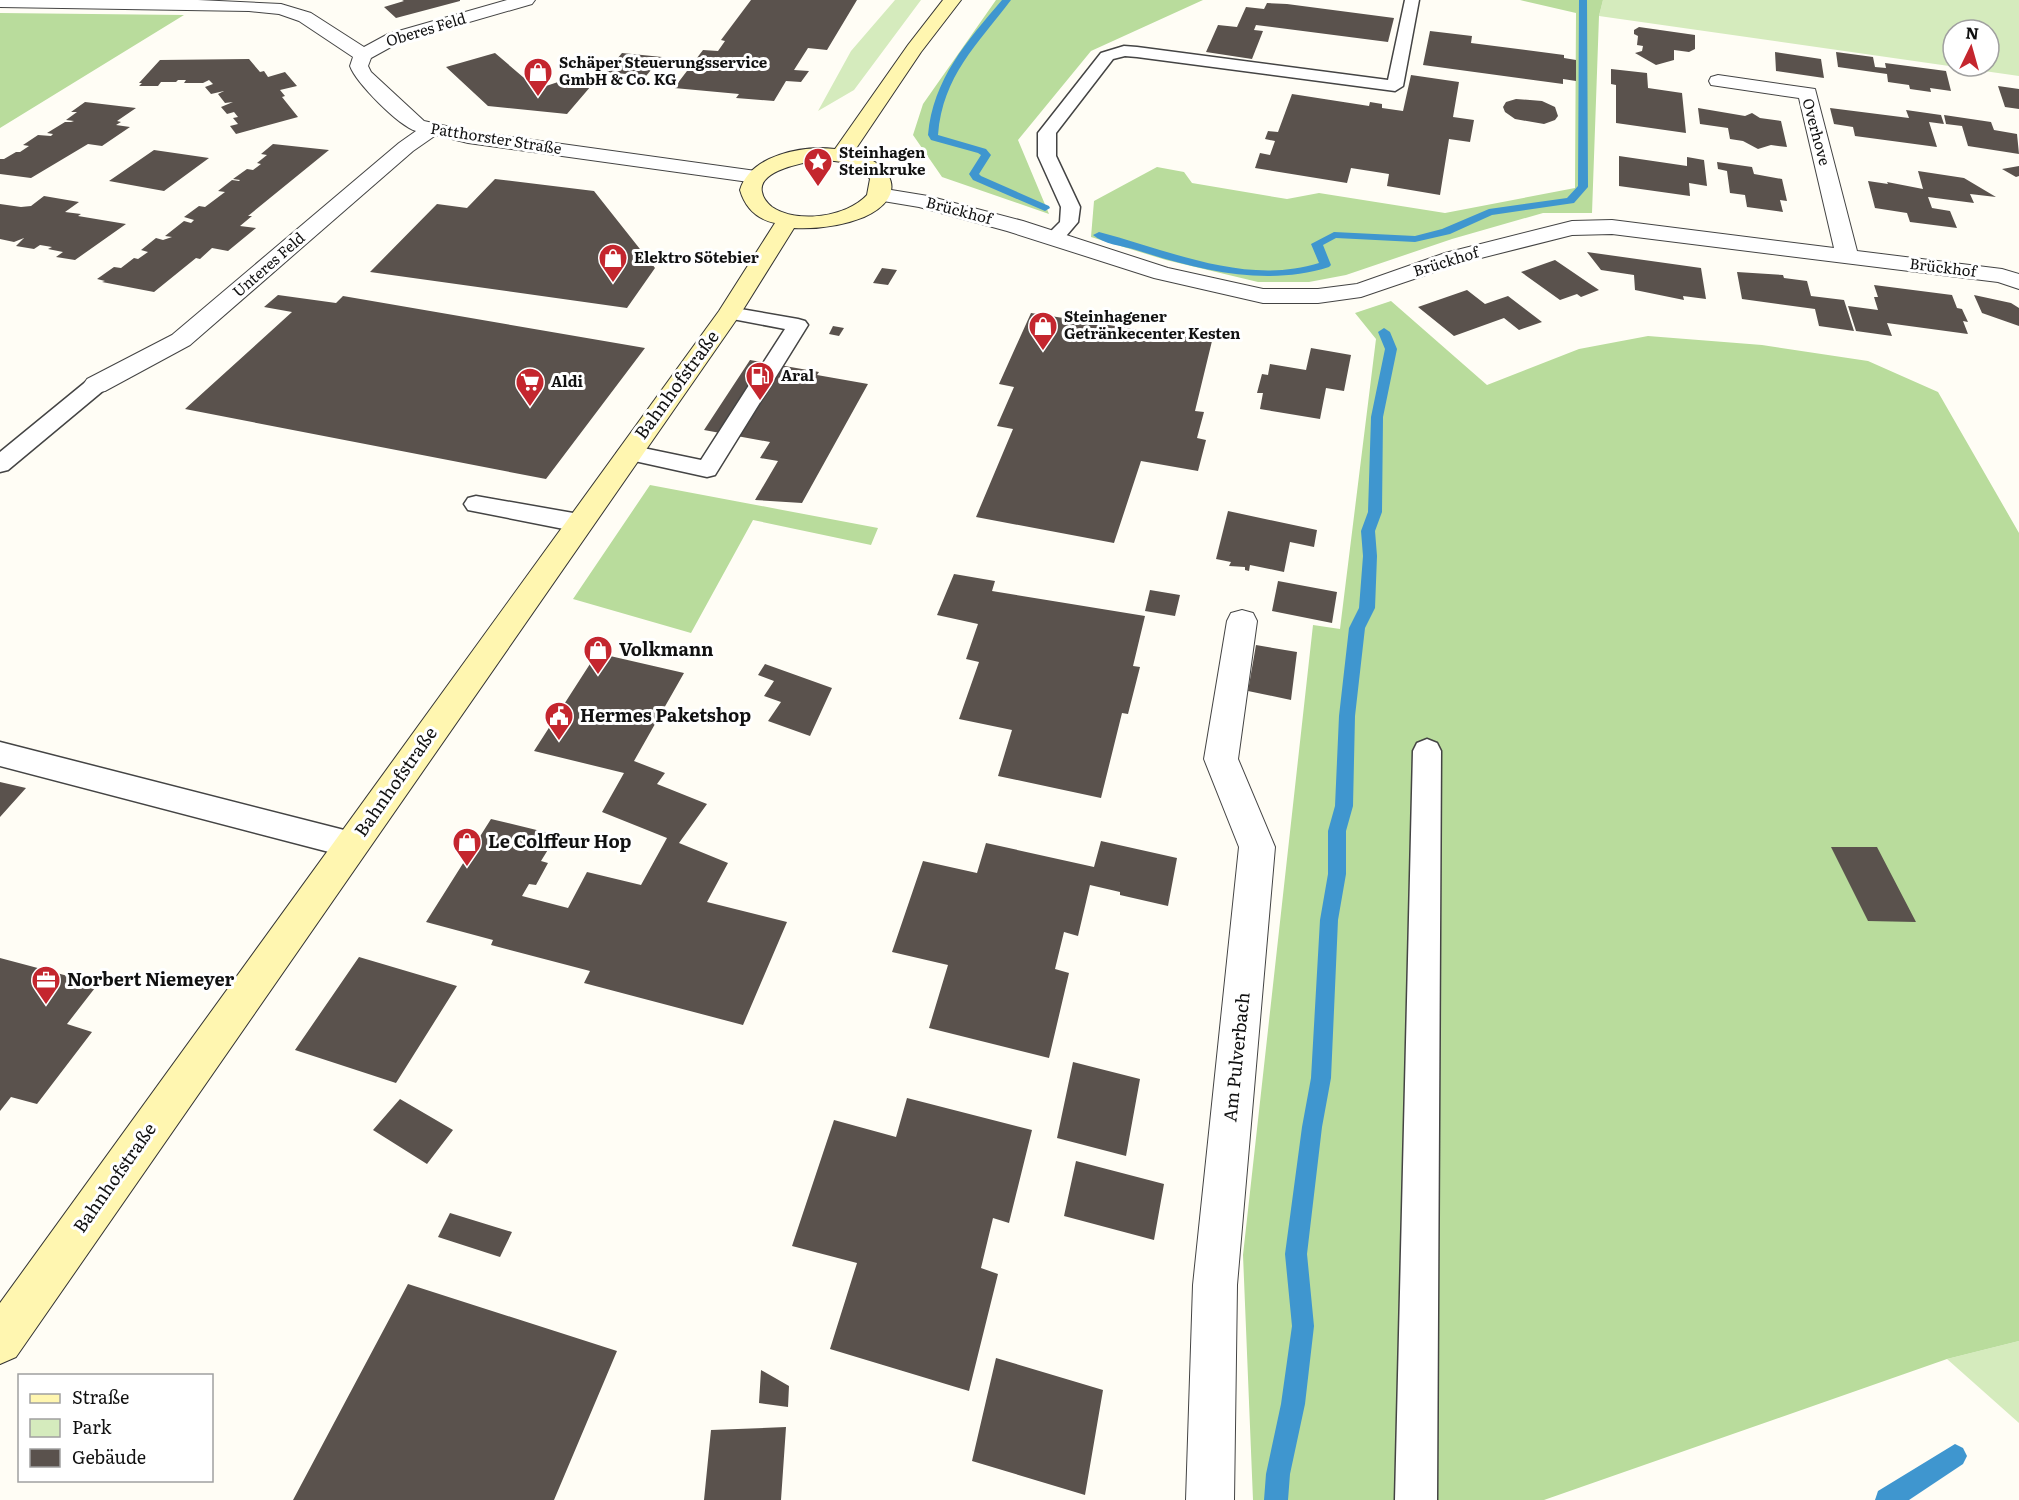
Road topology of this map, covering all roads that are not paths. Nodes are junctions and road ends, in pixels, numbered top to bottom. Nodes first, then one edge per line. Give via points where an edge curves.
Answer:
1 (525, 0) edge
2 (952, 0) edge
3 (1412, 0) edge
4 (0, 2) edge
5 (363, 55) junction
6 (1718, 81) dead end
7 (431, 130) junction
8 (841, 155) junction
9 (756, 177) junction
10 (879, 194) junction
11 (788, 220) junction
12 (1054, 238) junction
13 (1847, 257) junction
14 (2013, 274) edge
15 (729, 313) junction
16 (96, 385) joint
17 (629, 453) junction
18 (0, 464) edge
19 (476, 504) dead end
20 (579, 523) junction
21 (1242, 621) dead end
22 (1427, 752) dead end
23 (0, 754) edge
24 (352, 845) junction
25 (0, 1341) edge
26 (1210, 1500) edge
27 (1416, 1500) edge

1 - 5 street, Oberes Feld via 394,38
2 - 8 street
3 - 12 lane via 1395,86 1137,51 1107,56 1043,142 1071,216
4 - 5 street via 281,9 305,17
5 - 7 street, Patthorster Straße via 359,66 362,74 408,119
6 - 13 street, Overhove via 1808,93
7 - 9 street, Patthorster Straße
7 - 16 street, Unteres Feld via 406,147 181,340
8 - 9 street via 801,155 767,168
8 - 10 street via 870,166 879,174
9 - 11 street via 752,198 771,215
10 - 11 street via 862,210 833,220
10 - 12 street, Brückhof via 920,201
11 - 15 street, Bahnhofstraße
12 - 13 street, Brückhof via 1162,273 1263,296 1318,296 1361,290 1453,258 1572,228 1612,227
13 - 14 street, Brückhof
15 - 17 street, Bahnhofstraße
15 - 17 lane via 798,324 707,469
16 - 18 lane
17 - 20 street, Bahnhofstraße
19 - 20 lane
20 - 24 street, Bahnhofstraße
21 - 26 street, Am Pulverbach via 1221,759 1257,847 1215,1285
22 - 27 lane
23 - 24 lane
24 - 25 street, Bahnhofstraße

